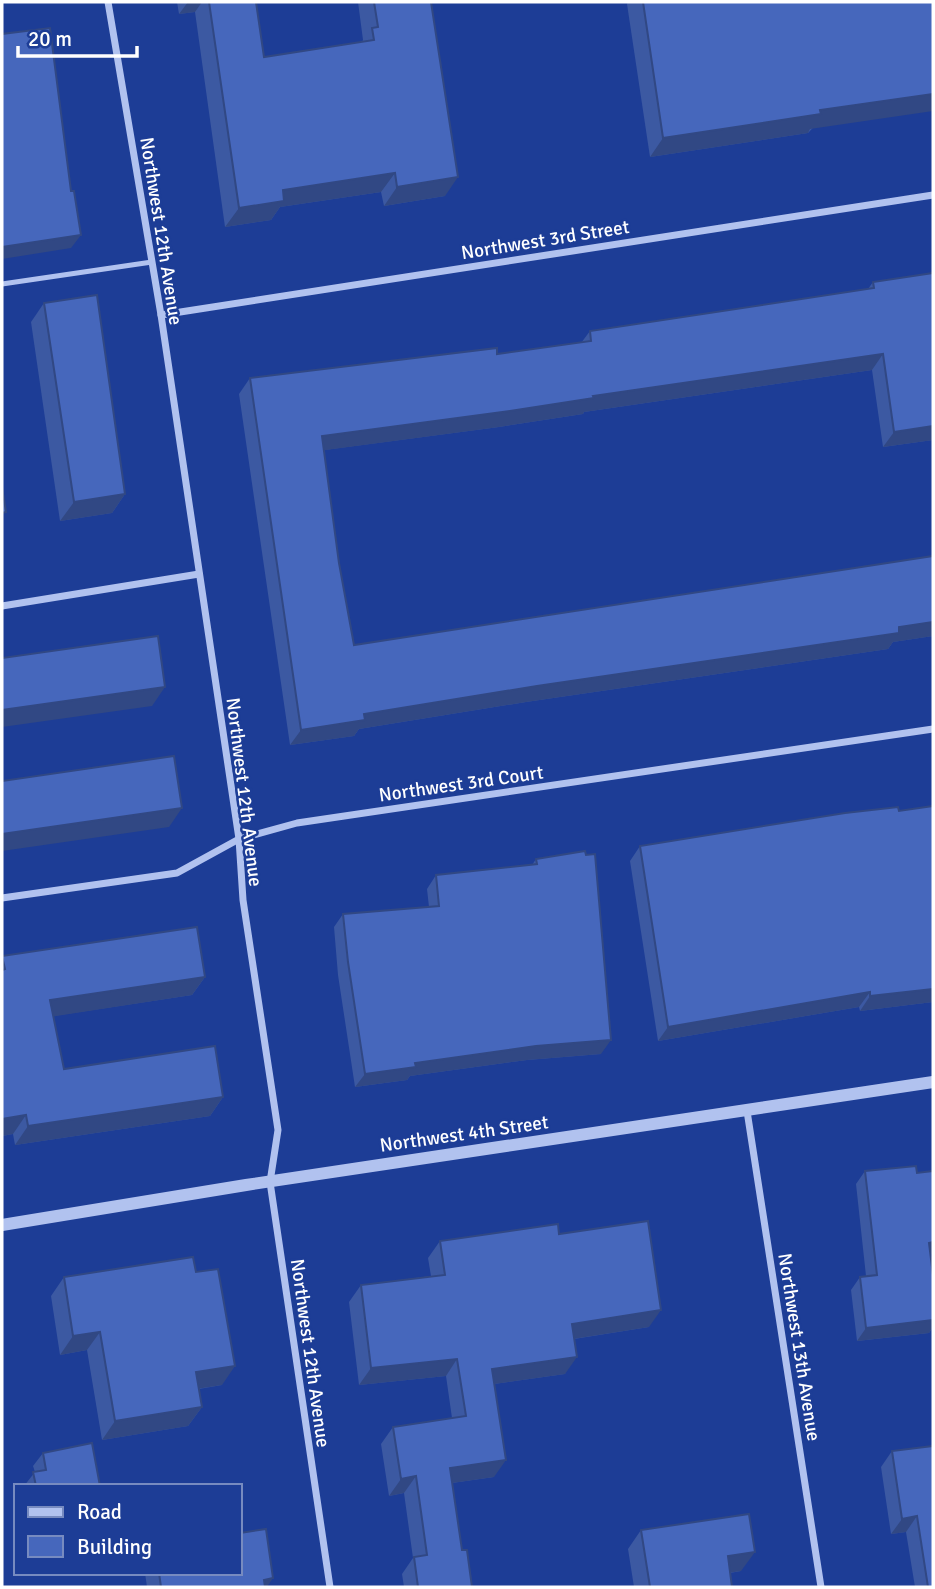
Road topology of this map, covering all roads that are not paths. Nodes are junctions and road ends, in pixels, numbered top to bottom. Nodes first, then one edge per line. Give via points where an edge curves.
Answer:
1 (108, 2) edge
2 (933, 195) edge
3 (152, 262) junction
4 (2, 284) edge
5 (161, 315) junction
6 (199, 574) junction
7 (2, 606) edge
8 (933, 729) edge
9 (239, 839) junction
10 (2, 898) edge
11 (933, 1082) edge
12 (747, 1111) junction
13 (270, 1182) junction
14 (2, 1225) edge
15 (330, 1587) edge
16 (821, 1587) edge

1 - 3 street, Northwest 12th Avenue
2 - 5 street, Northwest 3rd Street
3 - 4 lane
3 - 5 street, Northwest 12th Avenue
5 - 6 street, Northwest 12th Avenue
6 - 7 street
6 - 9 street, Northwest 12th Avenue
8 - 9 street, Northwest 3rd Court via 297,823
9 - 10 street, Northwest 3rd Court via 177,873
9 - 13 street, Northwest 12th Avenue via 243,900 278,1130
11 - 12 street, Northwest 4th Street
12 - 13 street, Northwest 4th Street
12 - 16 street, Northwest 13th Avenue
13 - 14 street, Northwest 4th Street
13 - 15 street, Northwest 12th Avenue

